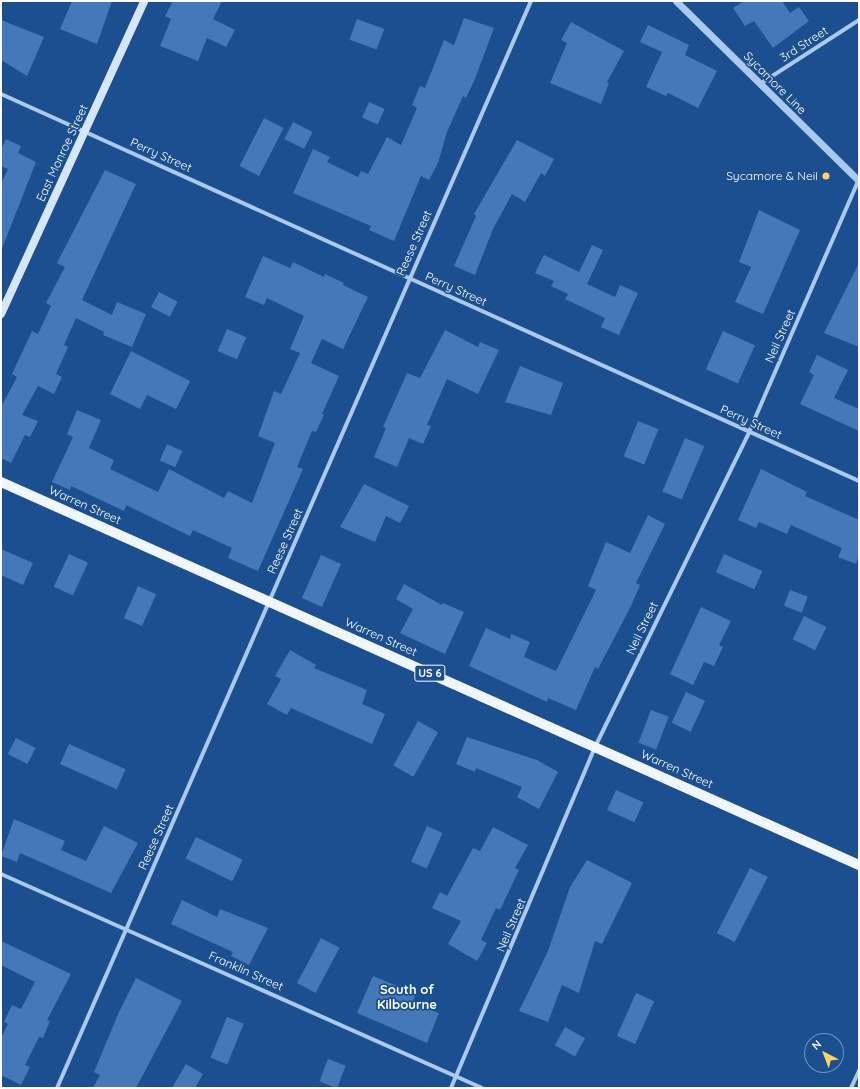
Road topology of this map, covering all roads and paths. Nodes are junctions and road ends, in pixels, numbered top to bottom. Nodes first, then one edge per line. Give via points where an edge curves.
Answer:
1 (144, 1) edge
2 (531, 1) edge
3 (676, 1) edge
4 (859, 20) edge
5 (760, 84) junction
6 (1, 94) edge
7 (85, 132) junction
8 (859, 181) edge
9 (410, 279) junction
10 (1, 314) edge
11 (749, 432) junction
12 (859, 481) edge
13 (1, 482) edge
14 (269, 602) junction
15 (595, 747) junction
16 (859, 864) edge
17 (1, 874) edge
18 (127, 928) junction
19 (859, 1071) edge
20 (456, 1076) junction
21 (57, 1088) edge
22 (451, 1088) edge
23 (482, 1088) edge
24 (851, 1088) edge

1 - 7 main road, East Monroe Street
2 - 9 street, Reese Street
3 - 5 street, Sycamore Line
4 - 5 street, 3rd Street
5 - 8 street, Sycamore Line
6 - 7 street, Perry Street
7 - 9 street, Perry Street
7 - 10 main road, East Monroe Street
8 - 11 street, Neil Street
9 - 11 street, Perry Street
9 - 14 street, Reese Street
11 - 12 street, Perry Street
11 - 15 street, Neil Street
13 - 14 main road, Warren Street / US 6
14 - 15 main road, Warren Street / US 6
14 - 18 street, Reese Street
15 - 16 main road, Warren Street / US 6
15 - 20 street, Neil Street
17 - 18 street, Franklin Street
18 - 20 street, Franklin Street
18 - 21 street, Reese Street
19 - 24 street
20 - 22 street, Neil Street
20 - 23 street, Franklin Street

